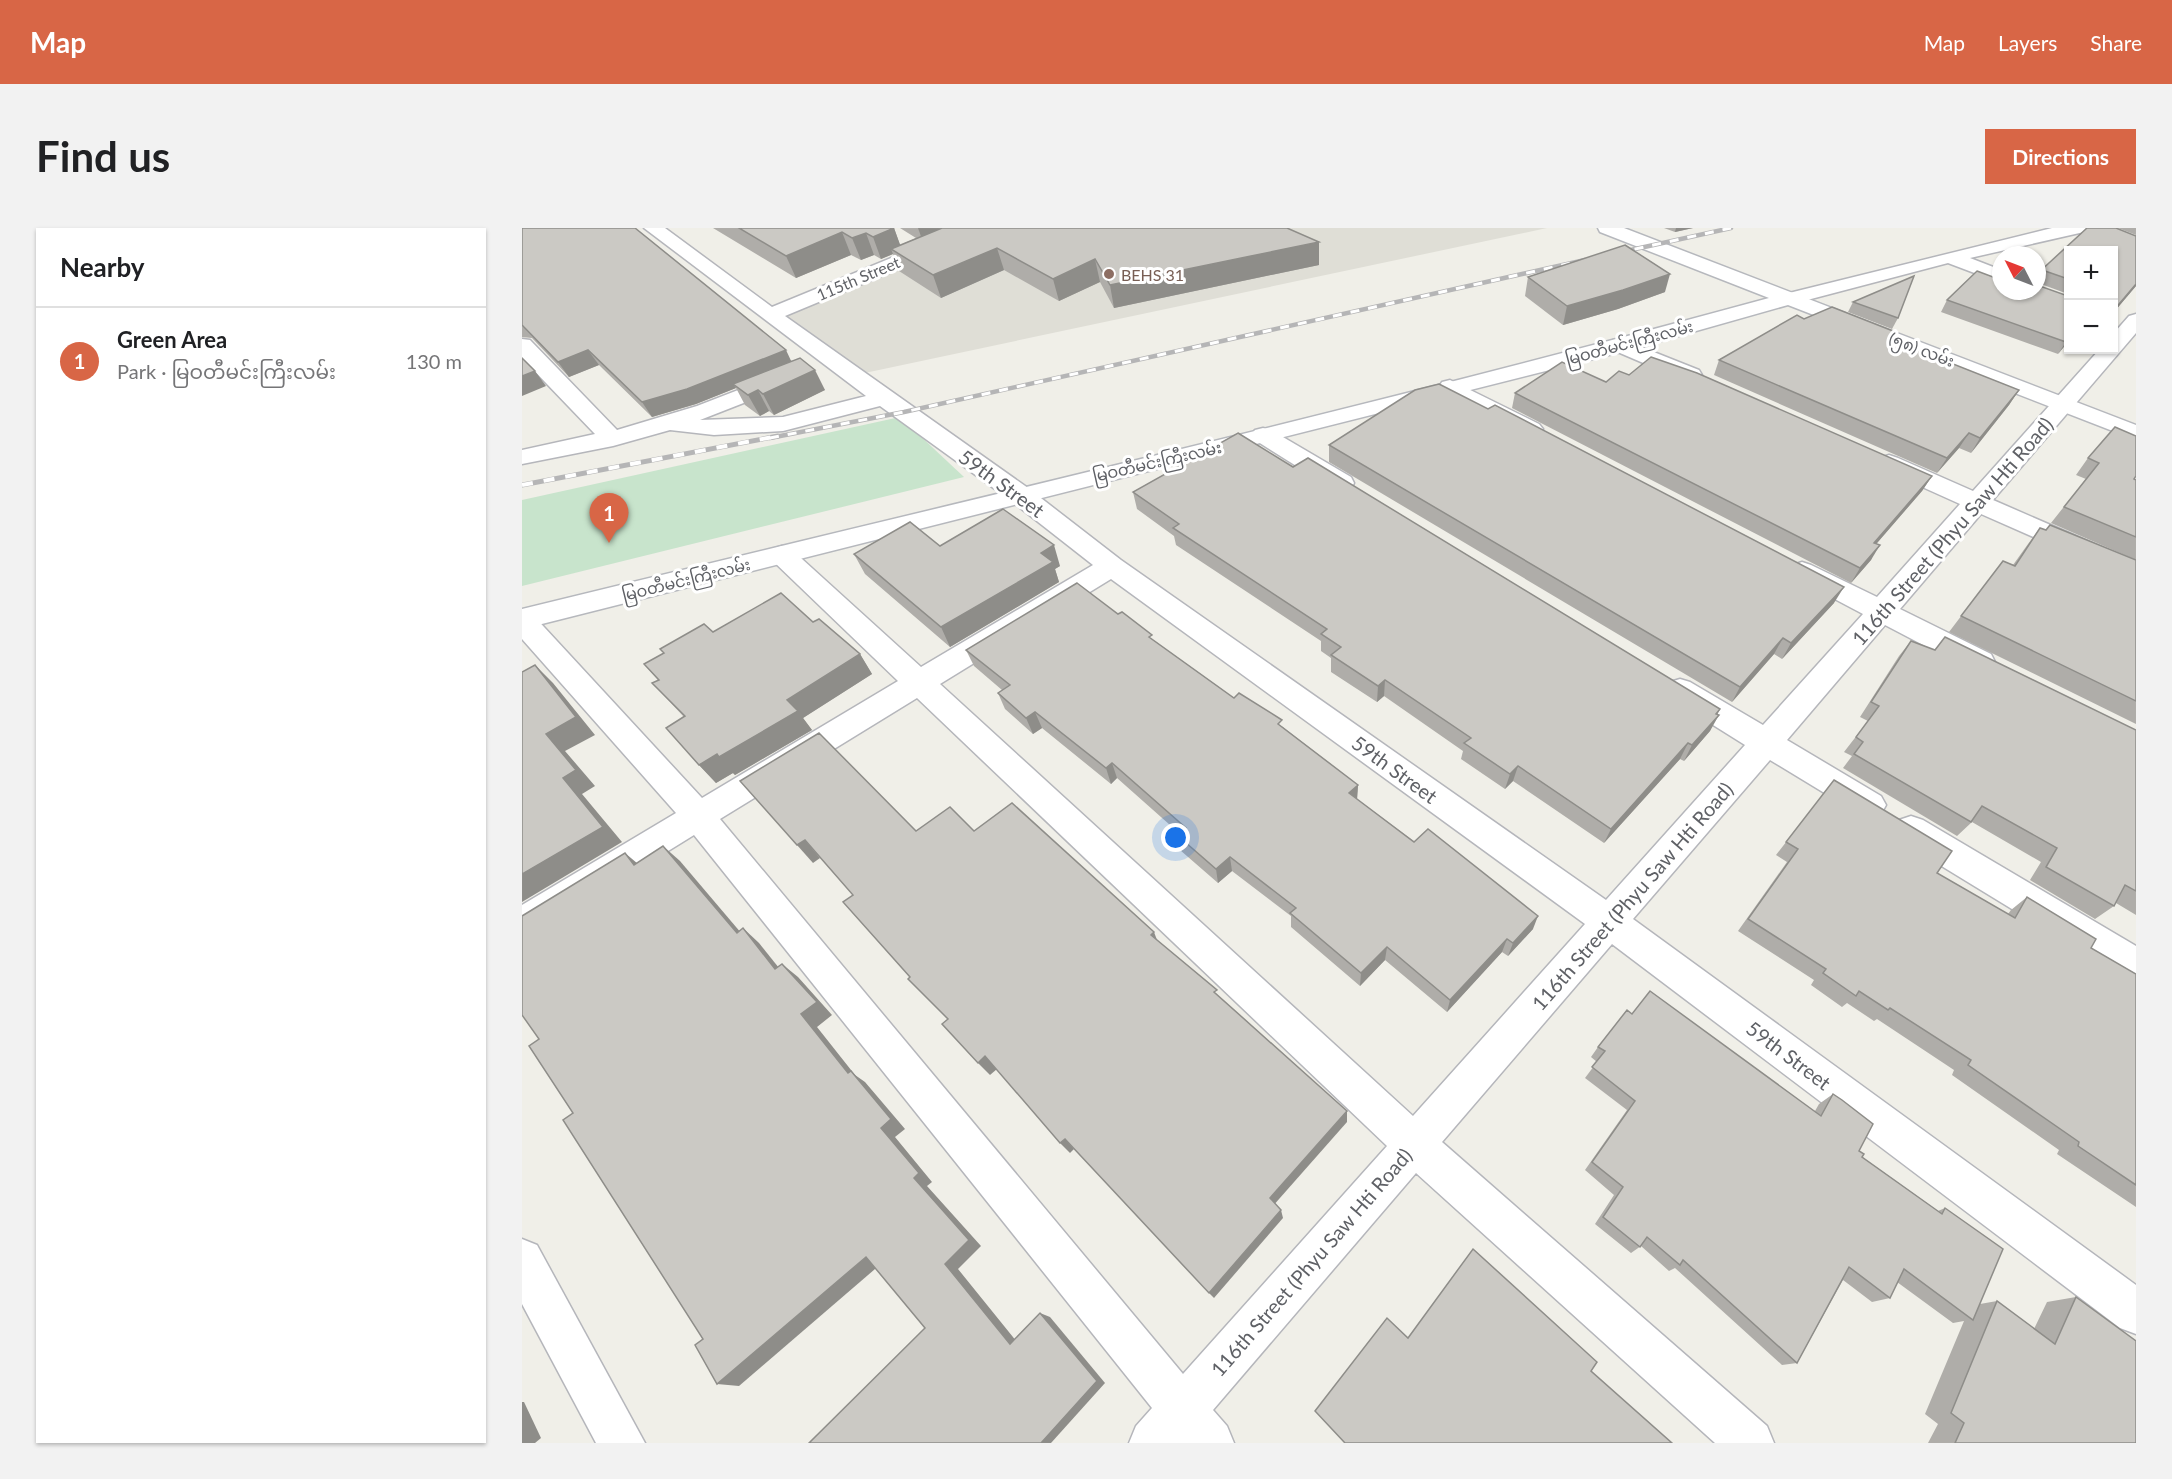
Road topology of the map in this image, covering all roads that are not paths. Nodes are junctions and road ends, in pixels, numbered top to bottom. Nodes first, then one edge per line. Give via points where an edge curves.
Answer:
1 (653, 228) edge
2 (980, 228) edge
3 (1607, 228) edge
4 (2077, 228) edge
5 (902, 240) dead end
6 (921, 252) junction
7 (1949, 257) junction
8 (1992, 274) edge
9 (1792, 298) junction
10 (770, 315) junction
11 (2125, 329) edge
12 (522, 345) edge
13 (1621, 345) junction
14 (814, 367) junction
15 (1707, 383) edge
16 (1450, 387) junction
17 (884, 398) junction
18 (2062, 404) junction
19 (665, 424) junction
20 (2136, 433) edge
21 (1263, 435) junction
22 (613, 439) junction
23 (1555, 442) edge
24 (1869, 454) edge
25 (522, 457) edge
26 (1019, 494) junction
27 (1364, 497) edge
28 (1977, 501) junction
29 (782, 555) junction
30 (1775, 557) edge
31 (1112, 566) junction
32 (2136, 573) edge
33 (1880, 612) junction
34 (522, 620) edge
35 (1656, 675) edge
36 (2008, 676) edge
37 (920, 683) junction
38 (1766, 742) junction
39 (698, 816) junction
40 (1609, 922) junction
41 (522, 923) edge
42 (2136, 965) edge
43 (1414, 1144) junction
44 (522, 1260) edge
45 (2136, 1312) edge
46 (1181, 1410) junction
47 (621, 1443) edge
48 (1153, 1443) edge
49 (1210, 1443) edge
50 (1750, 1443) edge

1 - 10 street, 59th Street
2 - 6 street, 115th Street
3 - 9 street, (၅၈) လမ်း
4 - 7 street, မြဝတီမင်းကြီးလမ်း
5 - 6 street
6 - 10 street, 115th Street
7 - 8 street
7 - 9 street, မြဝတီမင်းကြီးလမ်း
9 - 13 street, မြဝတီမင်းကြီးလမ်း
9 - 18 street, (၅၈) လမ်း
10 - 14 street, 59th Street
11 - 18 street, 116th Street (Phyu Saw Hti Road)
12 - 22 street
13 - 15 street
13 - 16 street, မြဝတီမင်းကြီးလမ်း
14 - 17 street, 59th Street
14 - 19 street
16 - 21 street, မြဝတီမင်းကြီးလမ်း
16 - 23 street
17 - 19 street via 774,425 714,428
17 - 26 street, 59th Street
18 - 20 street, (၅၈) လမ်း
18 - 28 street, 116th Street (Phyu Saw Hti Road)
19 - 22 street
21 - 26 street, မြဝတီမင်းကြီးလမ်း
21 - 27 street
22 - 25 street
24 - 28 street
26 - 29 street, မြဝတီမင်းကြီးလမ်း
26 - 31 street, 59th Street
28 - 32 street
28 - 33 street, 116th Street (Phyu Saw Hti Road)
29 - 34 street, မြဝတီမင်းကြီးလမ်း
29 - 37 street
30 - 33 street
31 - 37 street
31 - 40 street, 59th Street
33 - 36 street
33 - 38 street, 116th Street (Phyu Saw Hti Road)
34 - 39 street
35 - 38 street
37 - 39 street
37 - 43 street
38 - 40 street, 116th Street (Phyu Saw Hti Road)
38 - 42 street
39 - 41 street
39 - 46 street
40 - 43 street, 116th Street (Phyu Saw Hti Road)
40 - 45 street, 59th Street
43 - 46 street, 116th Street (Phyu Saw Hti Road)
43 - 50 street
44 - 47 street
46 - 48 street, 116th Street (Phyu Saw Hti Road)
46 - 49 street

